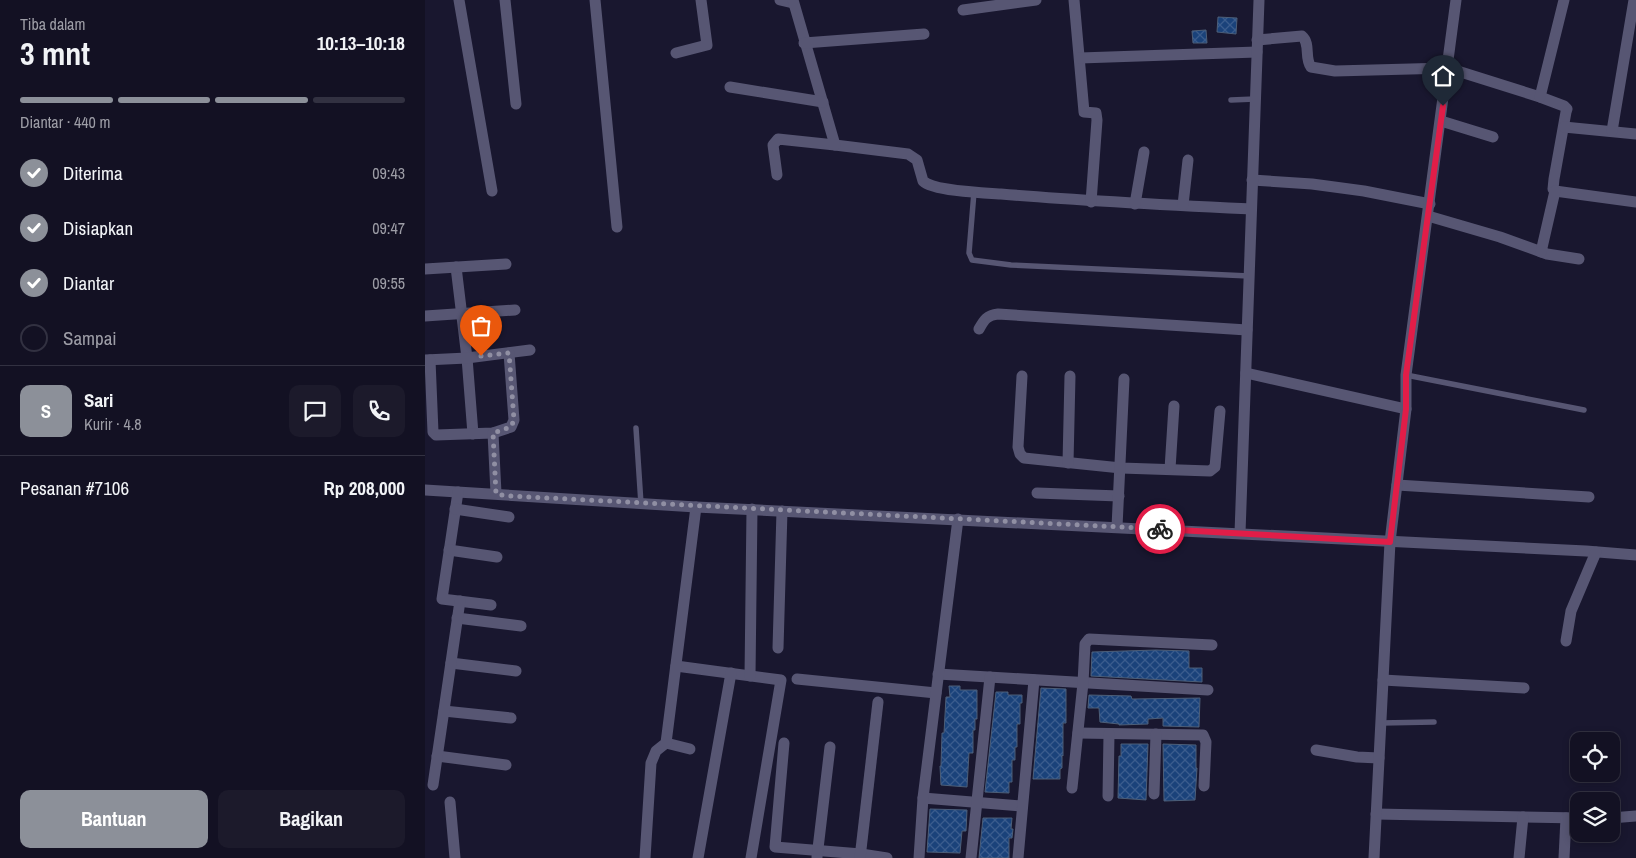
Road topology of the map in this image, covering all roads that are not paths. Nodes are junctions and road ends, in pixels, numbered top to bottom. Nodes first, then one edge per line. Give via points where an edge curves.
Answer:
1 (459, 0) edge
2 (505, 0) edge
3 (595, 0) edge
4 (701, 0) edge
5 (780, 0) edge
6 (1036, 0) edge
7 (1074, 0) edge
8 (1259, 0) edge
9 (1456, 0) edge
10 (1564, 0) edge
11 (1634, 0) edge
12 (793, 1) edge
13 (963, 10) dead end
14 (924, 34) dead end
15 (1257, 40) junction
16 (804, 43) junction
17 (1255, 52) junction
18 (676, 54) dead end
19 (1080, 58) junction
20 (1624, 64) junction
21 (1636, 65) edge
22 (1443, 68) junction
23 (730, 87) dead end
24 (1540, 97) junction
25 (1253, 99) junction
26 (1231, 100) dead end
27 (823, 102) junction
28 (516, 104) dead end
29 (1441, 121) junction
30 (1564, 127) junction
31 (1612, 132) junction
32 (1636, 134) edge
33 (1493, 137) dead end
34 (835, 145) junction
35 (1144, 152) dead end
36 (1188, 160) dead end
37 (777, 175) dead end
38 (1252, 180) junction
39 (492, 191) dead end
40 (1555, 191) junction
41 (974, 192) junction
42 (1091, 202) junction
43 (1636, 202) edge
44 (1135, 204) junction
45 (1183, 205) junction
46 (1426, 207) junction
47 (1245, 209) junction
48 (617, 227) dead end
49 (1541, 252) junction
50 (1579, 259) dead end
51 (506, 264) dead end
52 (456, 267) junction
53 (425, 269) edge
54 (1247, 276) junction
55 (515, 310) dead end
56 (462, 314) junction
57 (425, 316) edge
58 (979, 329) dead end
59 (1240, 329) junction
60 (530, 350) dead end
61 (509, 353) junction
62 (467, 358) junction
63 (427, 360) edge
64 (1246, 373) junction
65 (1406, 375) junction
66 (1022, 376) dead end
67 (1070, 376) dead end
68 (1124, 379) dead end
69 (1174, 406) dead end
70 (1400, 407) junction
71 (1584, 410) dead end
72 (1220, 411) dead end
73 (636, 428) dead end
74 (493, 433) junction
75 (473, 434) junction
76 (1068, 463) junction
77 (1121, 468) junction
78 (1170, 470) junction
79 (1397, 485) junction
80 (425, 490) edge
81 (457, 492) junction
82 (1037, 493) dead end
83 (496, 494) junction
84 (1119, 496) junction
85 (1589, 497) dead end
86 (641, 504) junction
87 (696, 507) junction
88 (455, 509) junction
89 (753, 509) junction
90 (782, 511) junction
91 (509, 517) dead end
92 (958, 519) junction
93 (1117, 527) junction
94 (1233, 532) junction
95 (1384, 541) junction
96 (449, 550) junction
97 (1596, 552) junction
98 (1636, 555) edge
99 (497, 557) dead end
100 (460, 601) junction
101 (491, 605) dead end
102 (457, 618) junction
103 (521, 626) dead end
104 (1566, 642) dead end
105 (1212, 645) dead end
106 (778, 648) dead end
107 (451, 663) junction
108 (676, 666) junction
109 (516, 671) dead end
110 (731, 673) junction
111 (938, 674) junction
112 (750, 676) junction
113 (990, 677) junction
114 (797, 679) dead end
115 (1034, 680) junction
116 (1383, 680) junction
117 (1083, 683) junction
118 (1524, 688) dead end
119 (1208, 690) dead end
120 (936, 693) junction
121 (878, 702) dead end
122 (443, 711) junction
123 (511, 718) dead end
124 (1434, 722) dead end
125 (1381, 723) junction
126 (1078, 733) junction
127 (1109, 734) junction
128 (1156, 734) junction
129 (666, 743) junction
130 (784, 744) dead end
131 (830, 747) dead end
132 (690, 749) dead end
133 (1316, 750) dead end
134 (437, 756) junction
135 (1375, 758) junction
136 (506, 765) dead end
137 (433, 784) dead end
138 (1204, 786) dead end
139 (1072, 788) dead end
140 (1154, 794) dead end
141 (1108, 796) dead end
142 (923, 798) junction
143 (450, 802) dead end
144 (977, 803) junction
145 (1022, 806) junction
146 (1376, 814) junction
147 (1636, 816) edge
148 (1523, 817) junction
149 (1620, 817) edge
150 (1566, 818) junction
151 (1570, 818) edge
152 (817, 854) edge
153 (861, 856) edge
154 (455, 858) edge
155 (645, 858) edge
156 (698, 858) edge
157 (751, 858) edge
158 (887, 858) edge
159 (919, 858) edge
160 (971, 858) edge
161 (1018, 858) edge
162 (1374, 858) edge
163 (1519, 858) edge
164 (1564, 858) edge

1 - 39 street
2 - 28 street
3 - 48 street
4 - 18 street via 707,46
5 - 12 street
6 - 13 street
7 - 19 street
8 - 15 street
9 - 22 street
10 - 24 street
11 - 20 street
12 - 16 street
14 - 16 street
15 - 17 street
15 - 22 street via 1302,36 1307,42 1311,68 1335,71
16 - 27 street
17 - 19 street
17 - 25 street
19 - 42 street via 1084,112 1097,114
20 - 21 street
20 - 31 street
22 - 24 street
22 - 29 street
23 - 27 street
24 - 30 street via 1567,109
25 - 26 lane
25 - 38 street
27 - 34 street
29 - 33 street
29 - 46 street
30 - 31 street
30 - 40 street via 1553,186
31 - 32 street
34 - 37 street via 777,140 773,144
34 - 41 street via 908,154 917,160 925,184
35 - 44 street
36 - 45 street
38 - 46 street via 1347,188
38 - 47 street
40 - 43 street
40 - 49 street
41 - 42 street
41 - 54 lane via 969,252 972,260
42 - 44 street
44 - 45 street
45 - 47 street
46 - 49 street
46 - 65 street
47 - 54 street
49 - 50 street
51 - 52 street
52 - 53 street
52 - 56 street
54 - 59 street
55 - 56 street
56 - 57 street
56 - 62 street
58 - 59 street via 985,318 998,314
59 - 64 street
60 - 61 street
61 - 62 street
61 - 74 street via 514,420 511,427
62 - 63 street
62 - 75 street
63 - 75 street via 433,432 436,435
64 - 70 street
64 - 94 street
65 - 70 street
65 - 71 lane
66 - 76 street via 1020,454 1024,458
67 - 76 street
68 - 77 street
69 - 78 street
70 - 79 street
72 - 78 street via 1215,467 1210,470
73 - 86 lane
74 - 75 street
74 - 83 street
76 - 77 street
77 - 78 street
77 - 84 street
79 - 85 street
79 - 95 street
80 - 81 street
81 - 83 street
81 - 88 street
82 - 84 street
83 - 86 street
84 - 93 street
86 - 87 street
87 - 89 street
87 - 108 street
88 - 91 street
88 - 96 street
89 - 90 street
89 - 112 street
90 - 92 street
90 - 106 street
92 - 93 street
92 - 111 street
93 - 94 street
94 - 95 street
95 - 97 street
95 - 116 street
96 - 99 street
96 - 100 street via 442,599
97 - 98 street
97 - 104 street via 1571,611
100 - 101 street
100 - 102 street
102 - 103 street
102 - 107 street
105 - 117 street via 1091,638 1085,644
107 - 109 street
107 - 122 street
108 - 110 street
108 - 129 street
110 - 112 street
110 - 156 street
111 - 113 street
111 - 120 street
112 - 157 street via 781,680
113 - 115 street
113 - 144 street
114 - 120 street
115 - 117 street
115 - 145 street
116 - 118 street
116 - 125 street
117 - 119 street
117 - 126 street
120 - 142 street
121 - 153 street
122 - 123 street
122 - 134 street
124 - 125 lane
125 - 135 street
126 - 127 street
126 - 139 street
127 - 128 street
127 - 141 street
128 - 138 street via 1203,735
128 - 140 street
129 - 132 street
129 - 155 street via 656,751 651,763
130 - 152 street via 775,847
131 - 152 street
133 - 135 street
134 - 136 street
134 - 137 street
135 - 146 street
142 - 144 street
142 - 159 street
143 - 154 street
144 - 145 street
144 - 160 street
145 - 161 street
146 - 148 street
146 - 162 street
147 - 149 street
148 - 150 street
148 - 163 street
150 - 151 street
150 - 164 street
152 - 153 street
153 - 158 street

